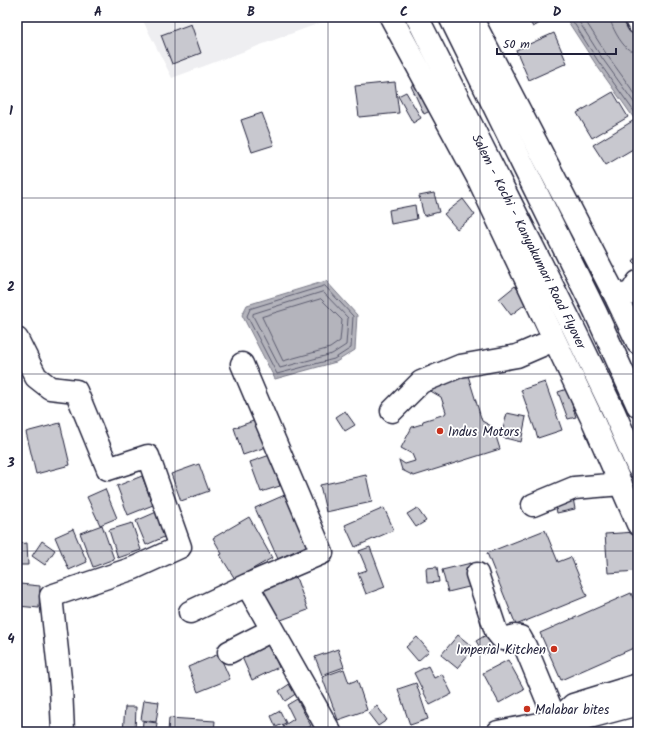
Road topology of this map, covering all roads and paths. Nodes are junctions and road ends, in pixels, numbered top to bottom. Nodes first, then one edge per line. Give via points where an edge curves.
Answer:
1 (391, 17) edge
2 (417, 17) edge
3 (450, 17) edge
4 (471, 17) edge
5 (635, 17) edge
6 (638, 23) edge
7 (638, 282) edge
8 (616, 297) junction
9 (17, 339) edge
10 (554, 340) junction
11 (638, 343) edge
12 (242, 364) dead end
13 (638, 406) edge
14 (392, 411) dead end
15 (638, 468) edge
16 (621, 484) junction
17 (533, 505) dead end
18 (638, 524) edge
19 (477, 574) dead end
20 (247, 586) junction
21 (190, 612) dead end
22 (272, 630) junction
23 (228, 652) dead end
24 (638, 685) edge
25 (638, 704) edge
26 (556, 721) junction
27 (63, 732) edge
28 (330, 732) edge
29 (498, 732) edge

1 - 10 main road via 478,178
2 - 15 main road, Salem - Kochi - Kanyakumari Road Flyover via 573,327
3 - 13 main road, Salem - Kochi - Kanyakumari Road Flyover via 595,311
4 - 8 main road
5 - 6 main road
7 - 8 main road via 631,293
8 - 11 main road
9 - 27 main road via 36,377 50,388 76,391 108,469 148,456 180,547 134,568 51,596
10 - 14 main road via 517,356 460,366 421,382
10 - 16 main road
12 - 20 main road via 322,553
16 - 17 main road via 574,488
16 - 18 main road
19 - 26 main road via 496,631 503,639 515,636 520,638
20 - 21 main road
20 - 22 main road
22 - 23 main road
22 - 28 main road
24 - 26 main road via 573,705
25 - 26 main road via 578,720
26 - 29 main road

